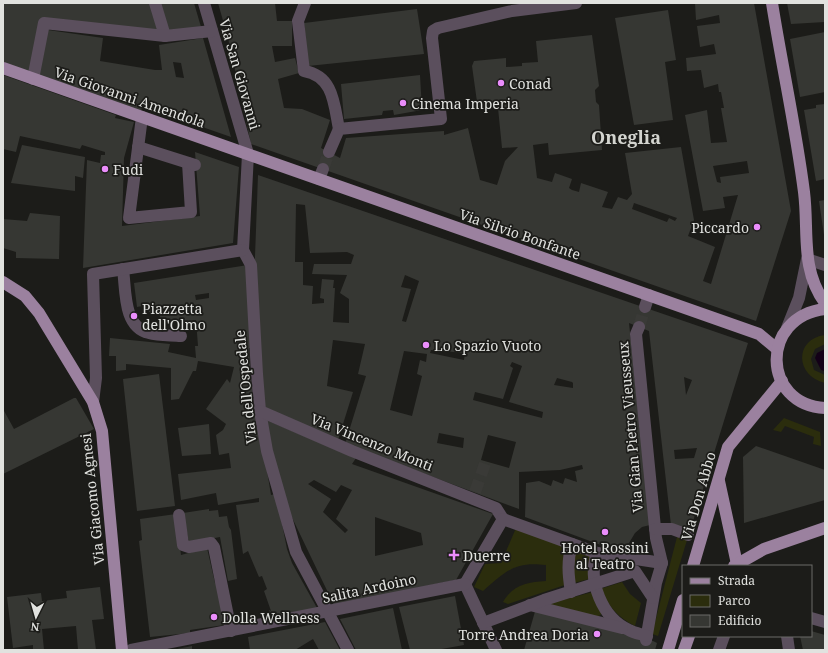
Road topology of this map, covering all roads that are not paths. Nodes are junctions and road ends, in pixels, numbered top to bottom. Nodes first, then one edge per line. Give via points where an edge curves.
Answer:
1 (155, 3) edge
2 (204, 3) edge
3 (305, 3) edge
4 (576, 3) edge
5 (772, 3) edge
6 (553, 4) edge
7 (212, 31) junction
8 (165, 36) junction
9 (3, 68) edge
10 (33, 78) junction
11 (142, 117) junction
12 (339, 129) junction
13 (138, 147) junction
14 (329, 152) tunnel mouth
15 (248, 154) junction
16 (243, 250) junction
17 (807, 259) junction
18 (825, 265) edge
19 (123, 269) junction
20 (3, 282) edge
21 (649, 295) junction
22 (825, 303) edge
23 (645, 307) tunnel mouth
24 (825, 309) edge
25 (638, 327) tunnel mouth
26 (786, 328) junction
27 (181, 336) dead end
28 (777, 349) junction
29 (782, 381) junction
30 (93, 402) junction
31 (825, 408) edge
32 (260, 410) junction
33 (719, 480) junction
34 (179, 515) dead end
35 (503, 519) junction
36 (655, 527) junction
37 (825, 528) edge
38 (688, 535) dead end
39 (572, 544) junction
40 (596, 553) junction
41 (662, 563) junction
42 (693, 565) edge
43 (736, 565) edge
44 (465, 584) junction
45 (595, 584) junction
46 (571, 592) junction
47 (653, 598) junction
48 (682, 603) edge
49 (530, 605) junction
50 (328, 612) junction
51 (812, 618) edge
52 (825, 622) edge
53 (483, 623) junction
54 (628, 630) junction
55 (231, 631) junction
56 (689, 637) edge
57 (724, 637) edge
58 (787, 637) edge
59 (122, 650) edge
60 (131, 650) edge
61 (348, 650) edge
62 (496, 650) edge
63 (668, 650) edge
64 (684, 650) edge
65 (719, 650) edge
66 (789, 650) edge

1 - 8 street
2 - 7 street, Via San Giovanni
3 - 12 street via 298,21 304,71 316,74 330,87
4 - 6 street
5 - 17 main road via 805,193
6 - 12 street via 512,11 433,31 441,120
7 - 8 street
7 - 15 street, Via San Giovanni
8 - 10 street via 44,22
9 - 10 main road, Via Giovanni Amendola
10 - 11 main road, Via Giovanni Amendola
11 - 13 street
11 - 15 main road, Via Giovanni Amendola
12 - 14 street
13 - 13 street via 129,218 191,212 192,164
15 - 16 street, Via dell'Ospedale
15 - 21 main road, Via Silvio Bonfante via 321,174
16 - 19 street
16 - 32 street, Via dell'Ospedale via 251,265
17 - 18 street
17 - 22 main road via 813,285
17 - 26 street via 799,298
19 - 27 street via 131,320 136,328 149,333
19 - 30 street via 93,274 96,378
20 - 30 main road, Via Giacomo Agnesi via 25,296 39,313
21 - 23 street
21 - 28 main road, Via Silvio Bonfante via 758,334
24 - 26 main road via 813,310 798,317
25 - 36 street, Via Gian Pietro Vieusseux via 636,334 649,489
26 - 28 main road
28 - 29 main road via 776,360
29 - 31 main road via 797,399 807,405
29 - 33 main road, Via Don Abbo via 728,447
30 - 59 main road, Via Giacomo Agnesi via 102,432
32 - 35 street, Via Vincenzo Monti via 352,451 474,495 496,508
32 - 50 street, Via dell'Ospedale via 267,451 296,552
33 - 42 main road, Via Don Abbo
33 - 43 main road
34 - 55 street via 183,545 189,547 210,543 214,547
35 - 39 street
35 - 44 street
36 - 38 street via 672,529
36 - 41 street, Via Gian Pietro Vieusseux
37 - 43 main road via 764,549
39 - 40 street
39 - 46 street via 568,558
40 - 41 street
40 - 45 street via 593,565
41 - 47 street
44 - 50 street, Salita Ardoino
44 - 53 street
45 - 46 street
45 - 47 street via 635,571
45 - 54 street via 606,610
46 - 49 street
47 - 54 street via 647,638
48 - 63 main road
49 - 53 street
49 - 54 street
50 - 55 street, Salita Ardoino
50 - 61 street, Via dell'Ospedale
51 - 52 street
53 - 62 street
55 - 60 street, Salita Ardoino
56 - 64 main road
57 - 65 street
58 - 66 street

